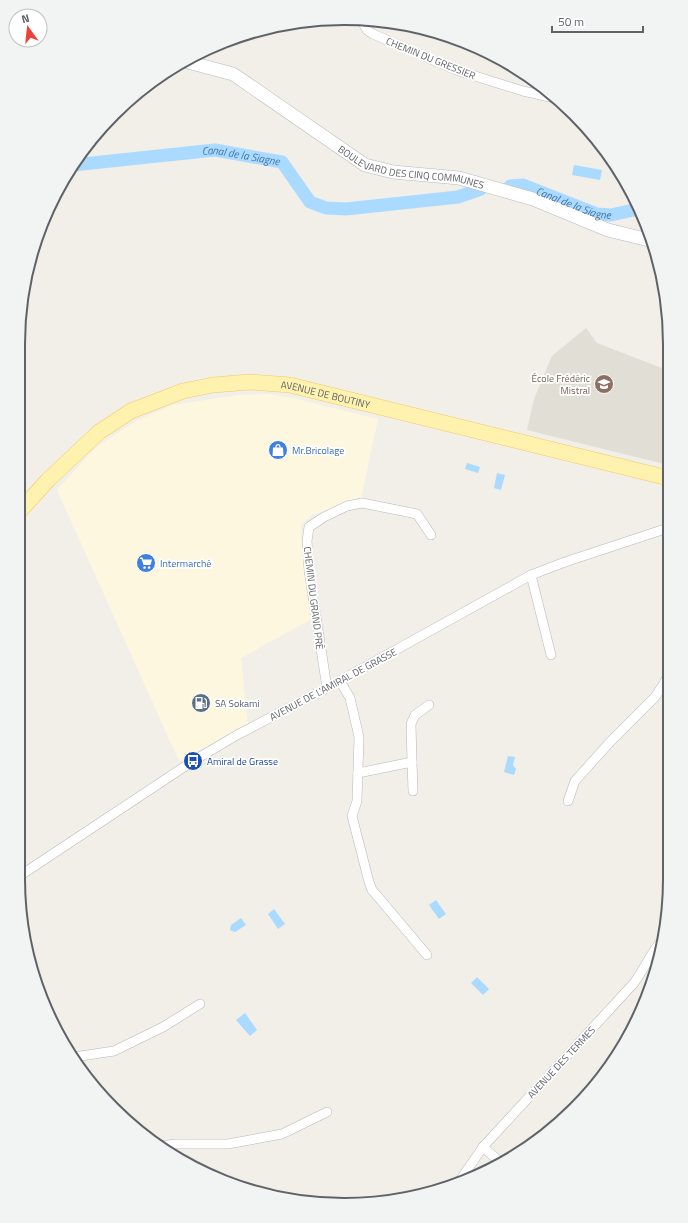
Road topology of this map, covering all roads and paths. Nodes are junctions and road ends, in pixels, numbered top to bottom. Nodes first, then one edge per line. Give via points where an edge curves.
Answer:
1 (365, 26) edge
2 (193, 63) edge
3 (544, 96) edge
4 (645, 239) edge
5 (663, 477) edge
6 (25, 505) edge
7 (663, 530) edge
8 (432, 535) dead end
9 (531, 575) junction
10 (551, 655) dead end
11 (340, 681) junction
12 (663, 685) edge
13 (327, 688) junction
14 (429, 705) dead end
15 (412, 762) junction
16 (358, 773) junction
17 (413, 791) dead end
18 (568, 801) dead end
19 (25, 872) edge
20 (656, 947) edge
21 (427, 955) dead end
22 (200, 1004) dead end
23 (79, 1056) edge
24 (327, 1112) dead end
25 (168, 1145) edge
26 (483, 1147) junction
27 (497, 1159) edge
28 (464, 1175) edge

1 - 3 street, CHEMIN DU GRESSIER via 374,34 456,70
2 - 4 main road, BOULEVARD DES CINQ COMMUNES via 233,74 365,165 393,172 459,178 532,199 608,230
5 - 6 main road, AVENUE DE BOUTINY via 290,385 250,382 183,391 131,411 99,432
7 - 9 street, AVENUE DE L'AMIRAL DE GRASSE
8 - 13 street, CHEMIN DU GRAND PRÈ via 417,514 362,503 347,506 310,527 307,541 309,571
9 - 10 street
9 - 11 street, AVENUE DE L'AMIRAL DE GRASSE
11 - 13 street, AVENUE DE L'AMIRAL DE GRASSE
11 - 16 street via 350,698 359,737
12 - 18 street via 655,697 574,781
13 - 19 street, AVENUE DE L'AMIRAL DE GRASSE via 237,735 181,768
14 - 15 street via 415,715 411,724
15 - 16 street
15 - 17 street
16 - 21 street via 357,801 352,816 372,890
20 - 26 street, AVENUE DES TERMES via 634,983
22 - 23 street via 163,1027 114,1051
24 - 25 street via 282,1134 228,1144
26 - 27 street
26 - 28 street, AVENUE DES TERMES

